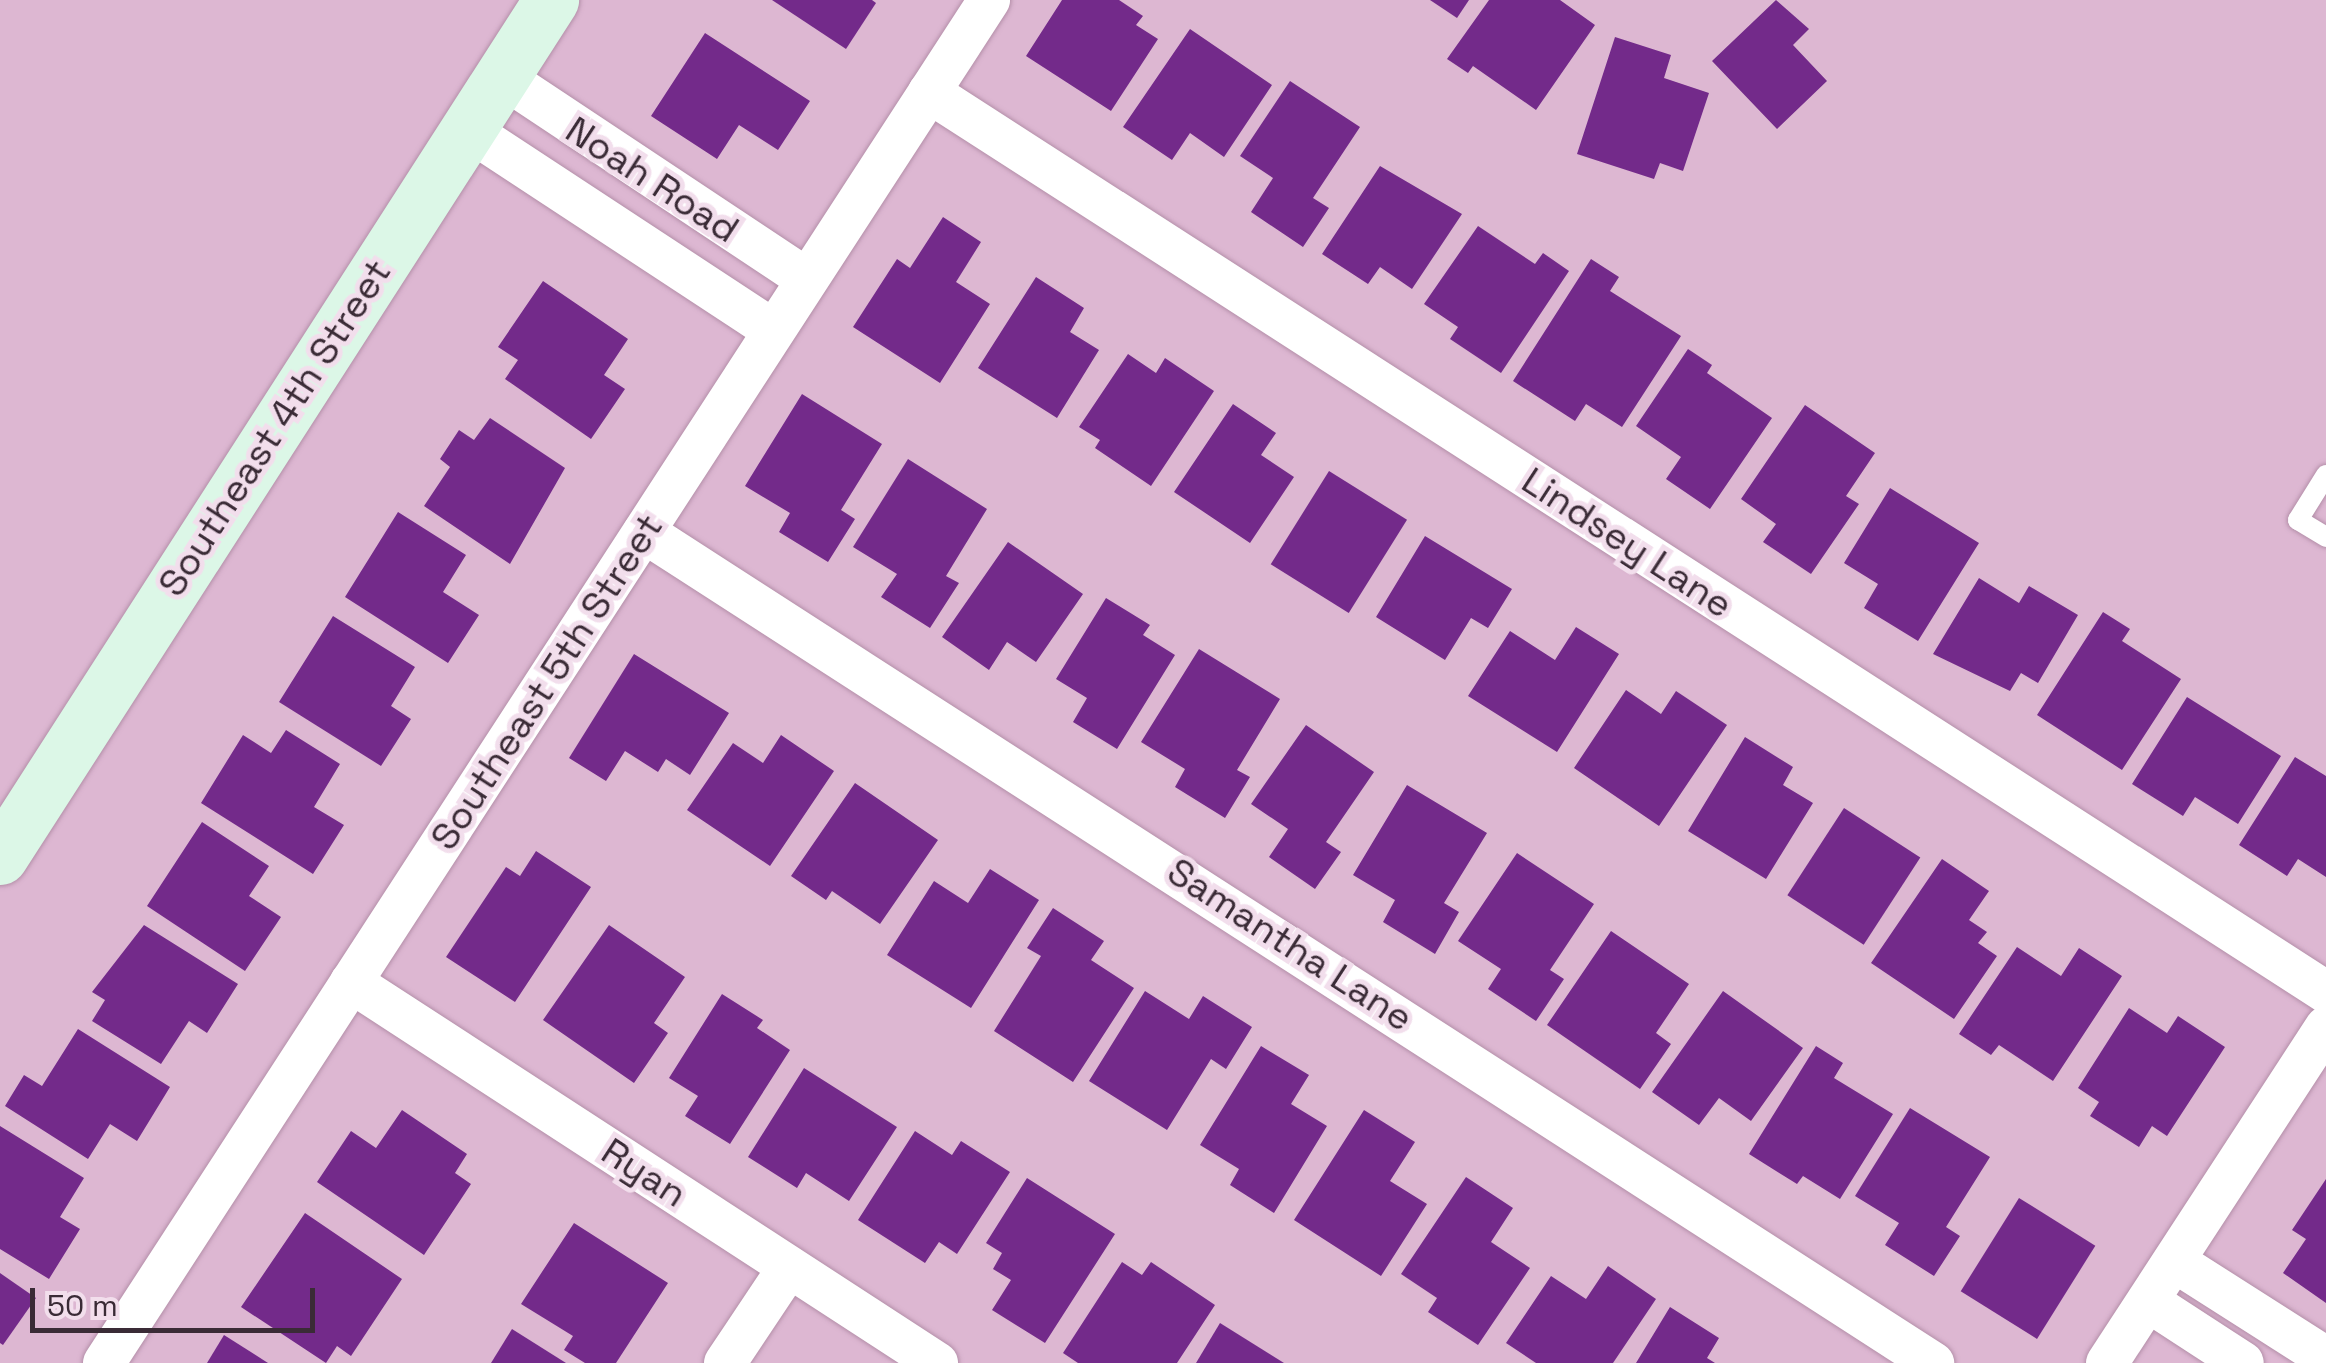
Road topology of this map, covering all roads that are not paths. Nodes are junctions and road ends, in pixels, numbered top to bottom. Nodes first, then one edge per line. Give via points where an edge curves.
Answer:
1 (550, 0) edge
2 (989, 0) edge
3 (501, 76) junction
4 (929, 92) junction
5 (467, 130) junction
6 (808, 279) junction
7 (774, 330) junction
8 (2326, 475) edge
9 (644, 532) junction
10 (2326, 538) edge
11 (0, 857) edge
12 (352, 982) junction
13 (2326, 992) edge
14 (2326, 1027) edge
15 (2174, 1261) junction
16 (788, 1267) junction
17 (2148, 1301) junction
18 (2326, 1358) edge
19 (104, 1363) edge
20 (724, 1363) edge
21 (937, 1363) edge
22 (1933, 1363) edge
23 (2107, 1363) edge
24 (2243, 1363) edge

1 - 3 main road, Southeast 4th Street
2 - 4 street, Southeast 5th Street
3 - 5 main road, Southeast 4th Street
3 - 6 street, Noah Road
4 - 6 street, Southeast 5th Street
4 - 13 street, Lindsey Lane
5 - 7 street, Noah Road
5 - 11 main road, Southeast 4th Street
6 - 7 street, Southeast 5th Street
7 - 9 street, Southeast 5th Street
8 - 10 lane via 2298,520
9 - 12 street, Southeast 5th Street
9 - 22 street, Samantha Lane
12 - 16 street, Ryan
12 - 19 street, Southeast 5th Street
14 - 15 street
15 - 17 street
15 - 18 street
16 - 20 street
16 - 21 street, Ryan
17 - 23 street
17 - 24 street

